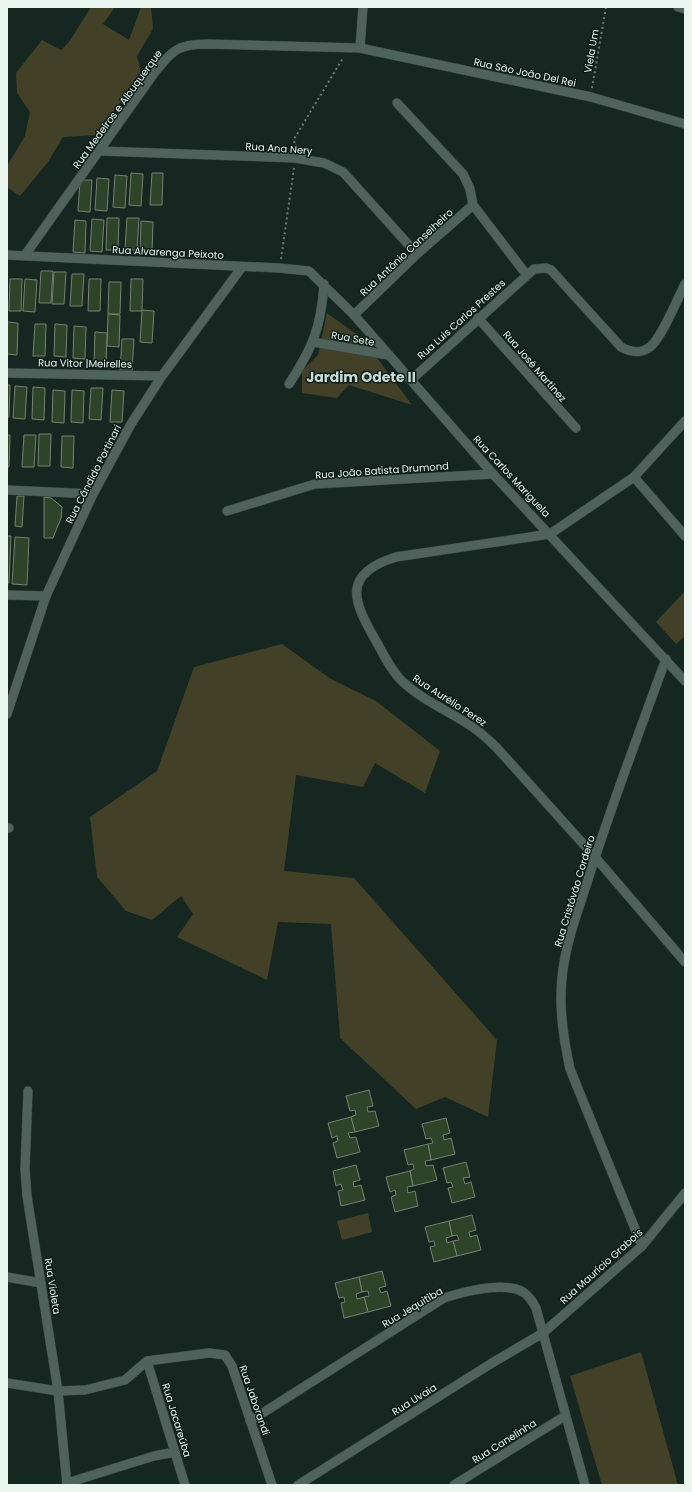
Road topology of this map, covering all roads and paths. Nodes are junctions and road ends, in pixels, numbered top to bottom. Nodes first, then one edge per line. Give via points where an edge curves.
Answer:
1 (363, 7) edge
2 (606, 7) edge
3 (678, 7) edge
4 (685, 9) edge
5 (360, 48) junction
6 (591, 97) junction
7 (397, 103) dead end
8 (685, 124) edge
9 (100, 151) junction
10 (473, 205) junction
11 (417, 254) junction
12 (7, 255) edge
13 (25, 255) junction
14 (242, 267) junction
15 (526, 274) junction
16 (324, 284) junction
17 (685, 284) edge
18 (354, 315) junction
19 (478, 318) junction
20 (313, 342) junction
21 (388, 355) junction
22 (7, 373) edge
23 (162, 376) junction
24 (411, 380) junction
25 (289, 384) dead end
26 (685, 421) edge
27 (576, 428) dead end
28 (494, 474) junction
29 (634, 477) junction
30 (7, 490) edge
31 (93, 494) junction
32 (227, 511) dead end
33 (550, 534) junction
34 (685, 536) edge
35 (7, 595) edge
36 (46, 596) junction
37 (666, 658) junction
38 (685, 681) edge
39 (9, 704) edge
40 (7, 714) edge
41 (596, 857) junction
42 (685, 962) edge
43 (28, 1091) dead end
44 (684, 1197) edge
45 (642, 1246) junction
46 (7, 1277) edge
47 (41, 1283) junction
48 (542, 1334) junction
49 (147, 1361) junction
50 (7, 1383) edge
51 (58, 1391) junction
52 (565, 1416) junction
53 (250, 1421) junction
54 (175, 1452) junction
55 (67, 1484) edge
56 (185, 1485) edge
57 (272, 1485) edge
58 (298, 1485) edge
59 (454, 1485) edge
60 (584, 1485) edge

1 - 5 street
2 - 6 path, Viela Um
3 - 4 street
5 - 6 street, Rua São João Del Rei
5 - 9 street, Rua Medeiros e Albuquerque via 207,44 183,46 170,54 155,72
6 - 8 street, Rua São João Del Rei
7 - 10 street via 463,174 470,189
9 - 11 street, Rua Ana Nery via 295,158 329,165 343,172
9 - 13 street, Rua Medeiros e Albuquerque
10 - 11 street, Rua Antônio Conselheiro
10 - 15 street
11 - 18 street, Rua Antônio Conselheiro
12 - 13 street, Rua Alvarenga Peixoto
13 - 14 street, Rua Alvarenga Peixoto
14 - 16 street, Rua Alvarenga Peixoto via 305,270
14 - 23 street, Rua Cândido Portinari
15 - 17 street via 534,269 551,270 621,347 636,352 650,347 654,342
15 - 19 street, Rua Luis Carlos Prestes
16 - 18 street, Rua Carlos Mariguela
16 - 20 street via 320,320
18 - 21 street, Rua Carlos Mariguela
19 - 24 street, Rua Luis Carlos Prestes
19 - 27 street, Rua José Martinez
20 - 21 street, Rua Sete
20 - 25 street
21 - 24 street, Rua Carlos Mariguela
22 - 23 street, Rua Vitor |Meirelles
23 - 31 street, Rua Cândido Portinari via 131,424
24 - 28 street, Rua Carlos Mariguela
26 - 29 street, Rua Aurélio Perez
28 - 32 street, Rua João Batista Drumond via 315,484
28 - 33 street, Rua Carlos Mariguela
29 - 33 street, Rua Aurélio Perez
29 - 34 street
30 - 31 street
31 - 36 street, Rua Cândido Portinari
33 - 37 street, Rua Carlos Mariguela
33 - 41 street, Rua Aurélio Perez via 396,557 382,562 366,570 359,580 358,605 373,635 402,681 414,692 480,732
35 - 36 street
36 - 39 street, Rua Cândido Portinari
37 - 38 street, Rua Carlos Mariguela
37 - 41 street, Rua Cristóvão Cordeiro
39 - 40 street, Rua Cândido Portinari
41 - 42 street, Rua Aurélio Perez
41 - 45 street, Rua Cristóvão Cordeiro via 568,943 563,970 563,1038 570,1069
43 - 47 street, Rua Violeta via 26,1196
44 - 45 street, Rua Maurício Grabois
45 - 48 street, Rua Maurício Grabois
46 - 47 street
47 - 51 street, Rua Violeta
48 - 52 street, Rua Jequitiba
48 - 53 street, Rua Jequitiba via 536,1308 523,1292 500,1288 455,1294 444,1298
48 - 58 street, Rua Uvaia
49 - 51 street via 125,1380 105,1387
49 - 53 street, Rua Jaborandi via 210,1353 225,1355 232,1366
49 - 54 street, Rua Jacareúba
50 - 51 street
51 - 55 street, Rua Violeta
52 - 59 street, Rua Canelinha
52 - 60 street, Rua Jequitiba
53 - 57 street, Rua Jaborandi
54 - 55 street via 154,1456
54 - 56 street, Rua Jacareúba

